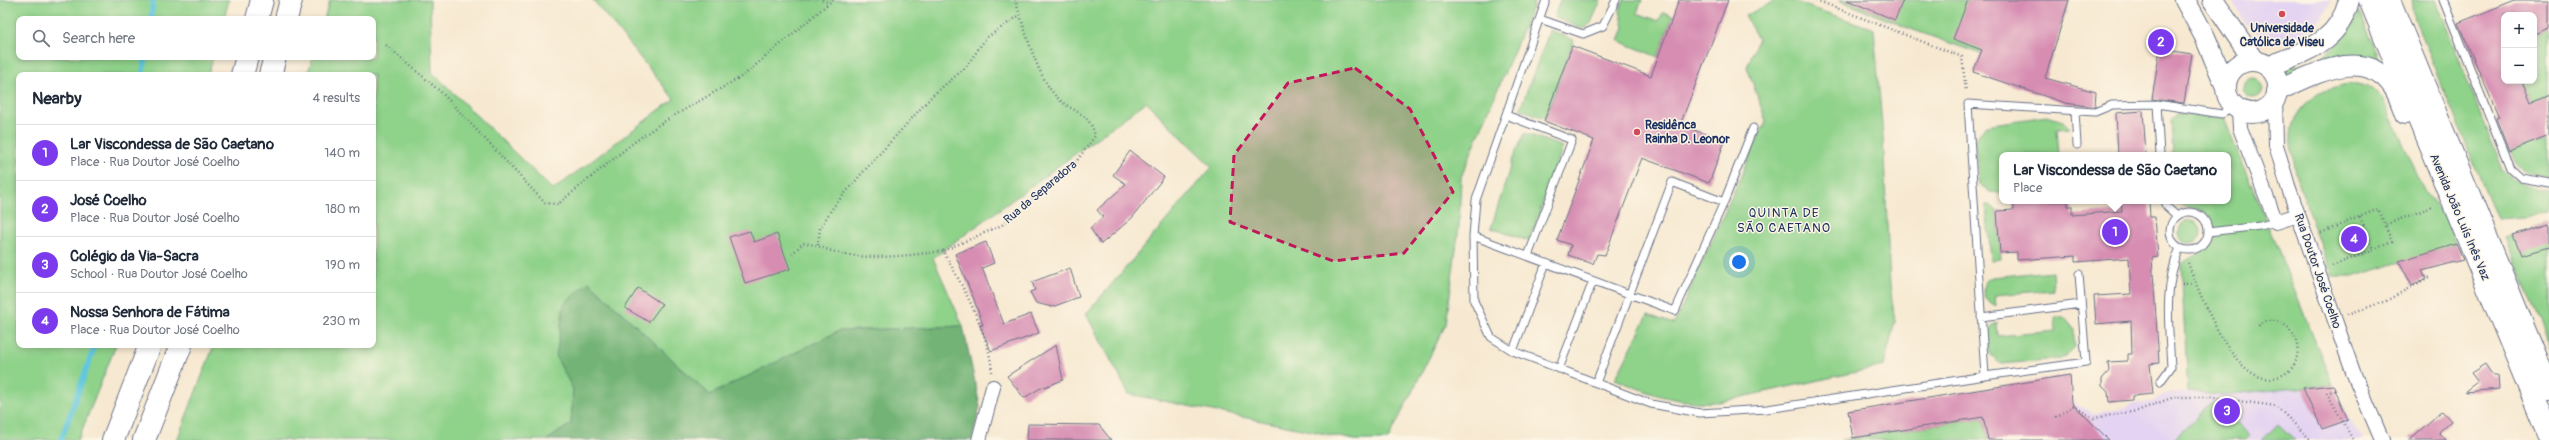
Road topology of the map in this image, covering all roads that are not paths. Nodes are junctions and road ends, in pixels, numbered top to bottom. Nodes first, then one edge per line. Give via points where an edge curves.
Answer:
1 (262, 0) edge
2 (291, 0) edge
3 (1546, 0) edge
4 (1616, 0) edge
5 (2185, 0) edge
6 (2213, 0) edge
7 (2349, 0) edge
8 (2370, 0) edge
9 (2443, 0) edge
10 (2391, 2) edge
11 (258, 16) edge
12 (287, 16) edge
13 (1540, 19) junction
14 (246, 60) edge
15 (274, 60) edge
16 (2261, 64) junction
17 (243, 72) edge
18 (271, 72) edge
19 (2276, 94) junction
20 (2232, 99) junction
21 (2157, 104) junction
22 (2075, 111) junction
23 (1506, 115) junction
24 (1753, 128) dead end
25 (2077, 145) dead end
26 (2160, 152) edge
27 (2549, 183) edge
28 (1724, 202) junction
29 (2166, 204) edge
30 (2445, 204) junction
31 (2298, 214) junction
32 (2177, 216) junction
33 (2276, 222) junction
34 (2208, 232) junction
35 (1473, 236) junction
36 (2181, 248) junction
37 (1528, 256) junction
38 (1546, 264) junction
39 (2079, 274) dead end
40 (1593, 281) junction
41 (1630, 295) junction
42 (2081, 304) junction
43 (1981, 317) junction
44 (149, 348) edge
45 (180, 348) edge
46 (1513, 351) junction
47 (1559, 369) junction
48 (1985, 376) junction
49 (2160, 382) dead end
50 (1596, 383) junction
51 (2548, 384) edge
52 (993, 387) road end
53 (2549, 435) edge
54 (113, 440) edge
55 (144, 440) edge
56 (979, 440) edge
57 (2382, 440) edge

1 - 11 main road
2 - 12 main road
3 - 13 lane
4 - 13 lane via 1603,26 1583,34
5 - 20 street, Rua Doutor José Coelho via 2205,37
6 - 16 street
7 - 16 street via 2342,22 2324,41 2301,54
8 - 30 main road, Avenida João Luís Inês Vaz
9 - 27 lane via 2510,168 2521,178
10 - 51 main road, Avenida João Luís Inês Vaz
13 - 23 lane
14 - 17 main road
15 - 18 main road
16 - 19 street via 2276,78
16 - 20 street via 2246,62 2231,71
19 - 20 street via 2270,105 2259,111 2246,112
19 - 30 street via 2338,66 2363,67 2380,74 2395,89
19 - 31 street, Rua Doutor José Coelho via 2276,145
20 - 21 lane via 2229,110 2222,114
20 - 33 street, Rua Doutor José Coelho via 2242,134
21 - 22 lane via 2112,105 2095,112
21 - 26 lane
22 - 25 lane
22 - 43 lane via 1968,104
23 - 35 lane via 1476,200
23 - 37 lane via 1572,140
24 - 28 lane
28 - 41 lane via 1674,311
28 - 41 lane via 1672,182
29 - 32 lane
30 - 53 main road, Avenida João Luís Inês Vaz
31 - 33 street
31 - 57 street, Rua Doutor José Coelho via 2355,379
32 - 34 lane via 2188,212 2199,215 2207,224
32 - 36 lane via 2170,233 2175,244
33 - 34 lane
34 - 36 lane via 2205,241 2197,248
35 - 37 lane
35 - 46 lane via 1474,301 1491,337
36 - 49 lane via 2174,261 2167,300 2171,367
37 - 38 lane
38 - 40 lane
38 - 46 lane
39 - 42 lane
40 - 41 lane
40 - 47 lane
41 - 50 lane
42 - 43 lane
42 - 48 lane via 2086,362
43 - 48 lane
44 - 54 main road
45 - 55 main road
46 - 47 lane
47 - 50 lane
48 - 50 lane via 1767,410 1700,413 1651,404
52 - 56 street

